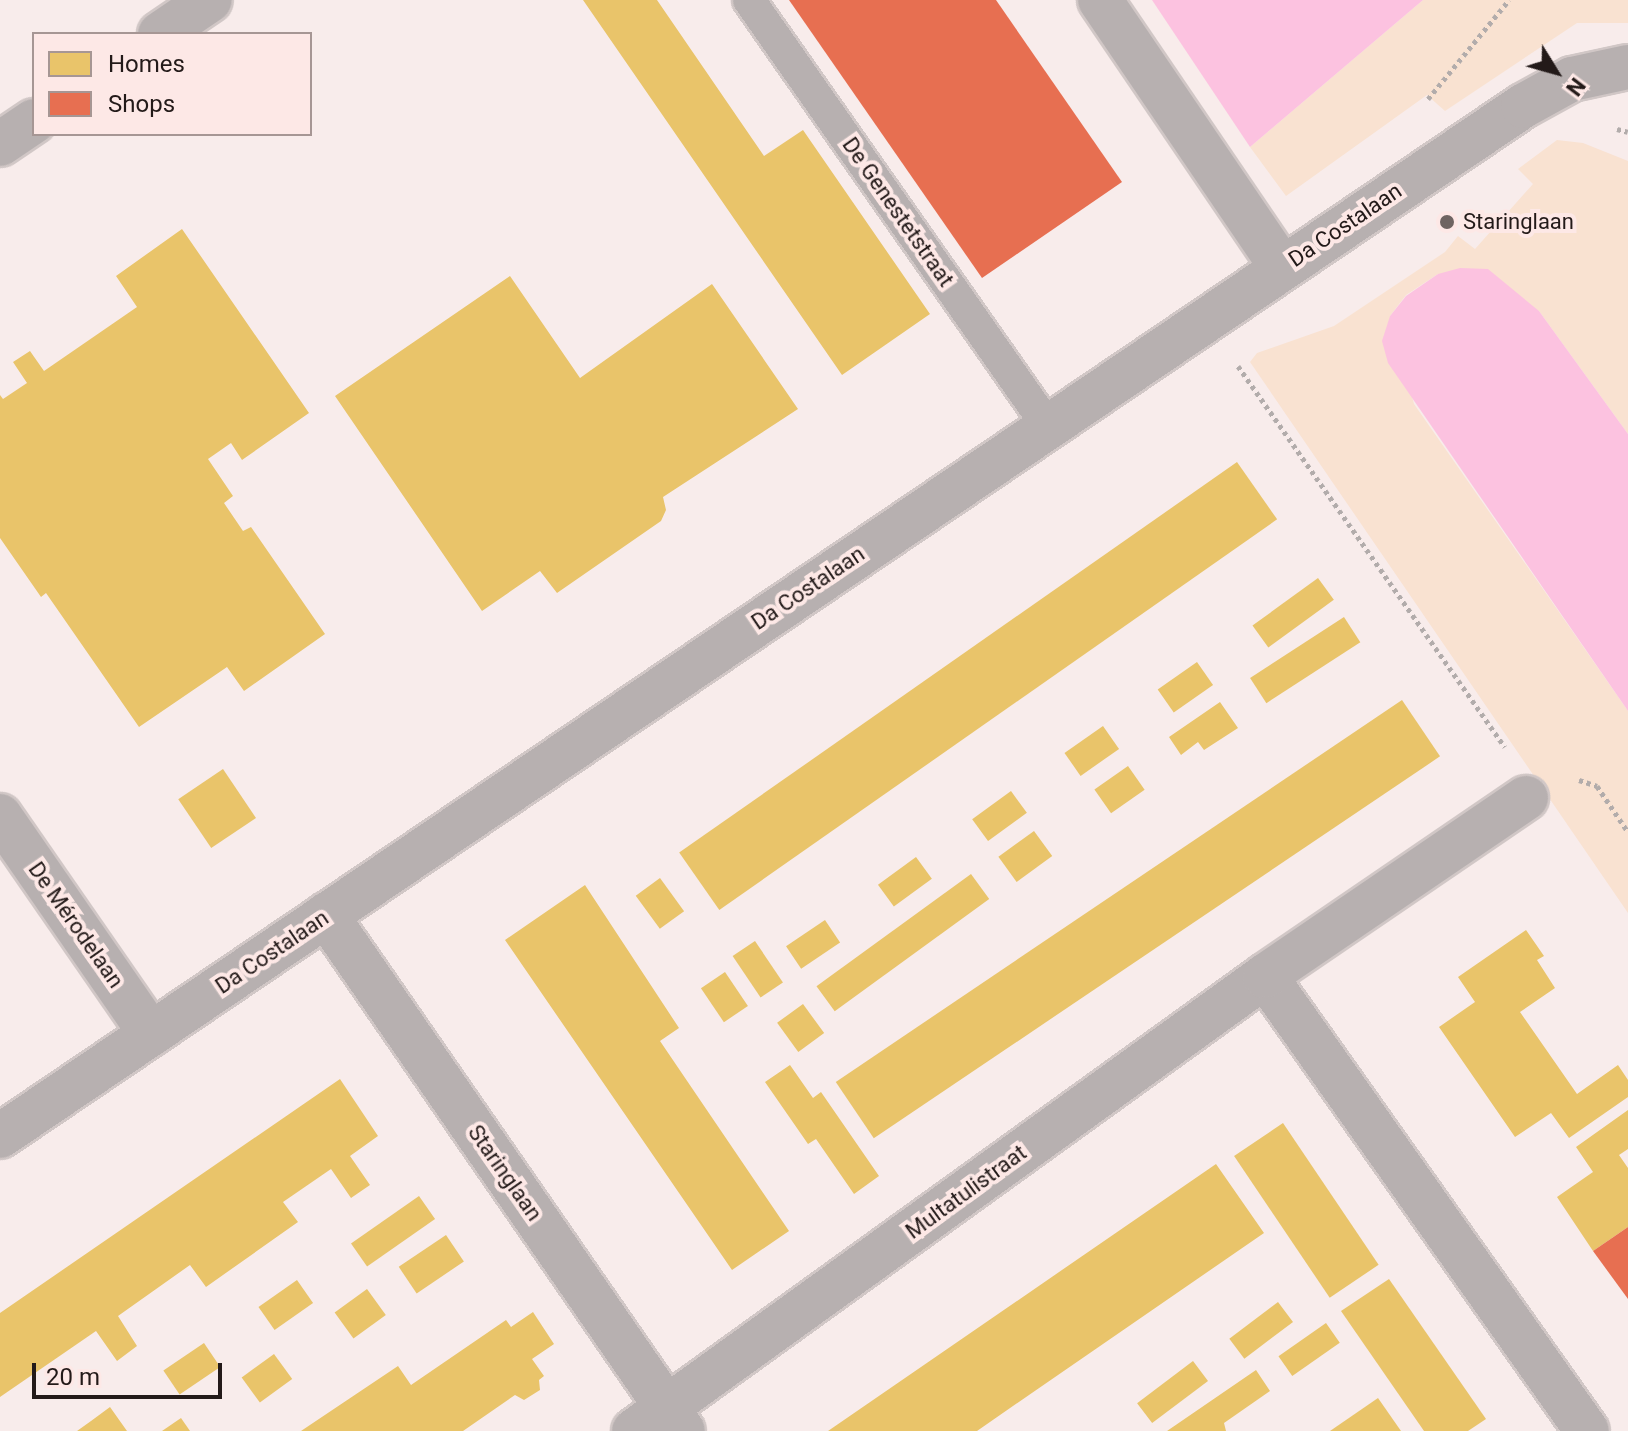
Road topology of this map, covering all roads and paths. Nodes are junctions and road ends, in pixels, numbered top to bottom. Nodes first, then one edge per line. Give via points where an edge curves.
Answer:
1 (210, 0) edge
2 (749, 0) edge
3 (1100, 0) edge
4 (1509, 0) edge
5 (163, 32) edge
6 (1628, 67) edge
7 (1422, 107) dead end
8 (32, 122) edge
9 (0, 144) edge
10 (1282, 268) junction
11 (1205, 319) junction
12 (1047, 425) junction
13 (1510, 754) dead end
14 (1574, 778) dead end
15 (1526, 798) dead end
16 (0, 816) edge
17 (1628, 832) edge
18 (326, 915) junction
19 (1265, 976) junction
20 (151, 1034) junction
21 (0, 1136) edge
22 (662, 1423) edge
23 (1587, 1431) edge

1 - 5 street
2 - 12 lane, De Genestetstraat
3 - 10 street
4 - 7 path
6 - 10 street, Da Costalaan via 1572,79 1523,106
8 - 9 street
10 - 11 street, Da Costalaan
11 - 12 street, Da Costalaan
11 - 13 path
12 - 18 street, Da Costalaan
14 - 17 path via 1597,786
15 - 19 street, Multatulistraat
16 - 20 street, De Mérodelaan
18 - 20 street, Da Costalaan
18 - 22 street, Staringlaan
19 - 22 street, Multatulistraat
19 - 23 street
20 - 21 street, Da Costalaan

